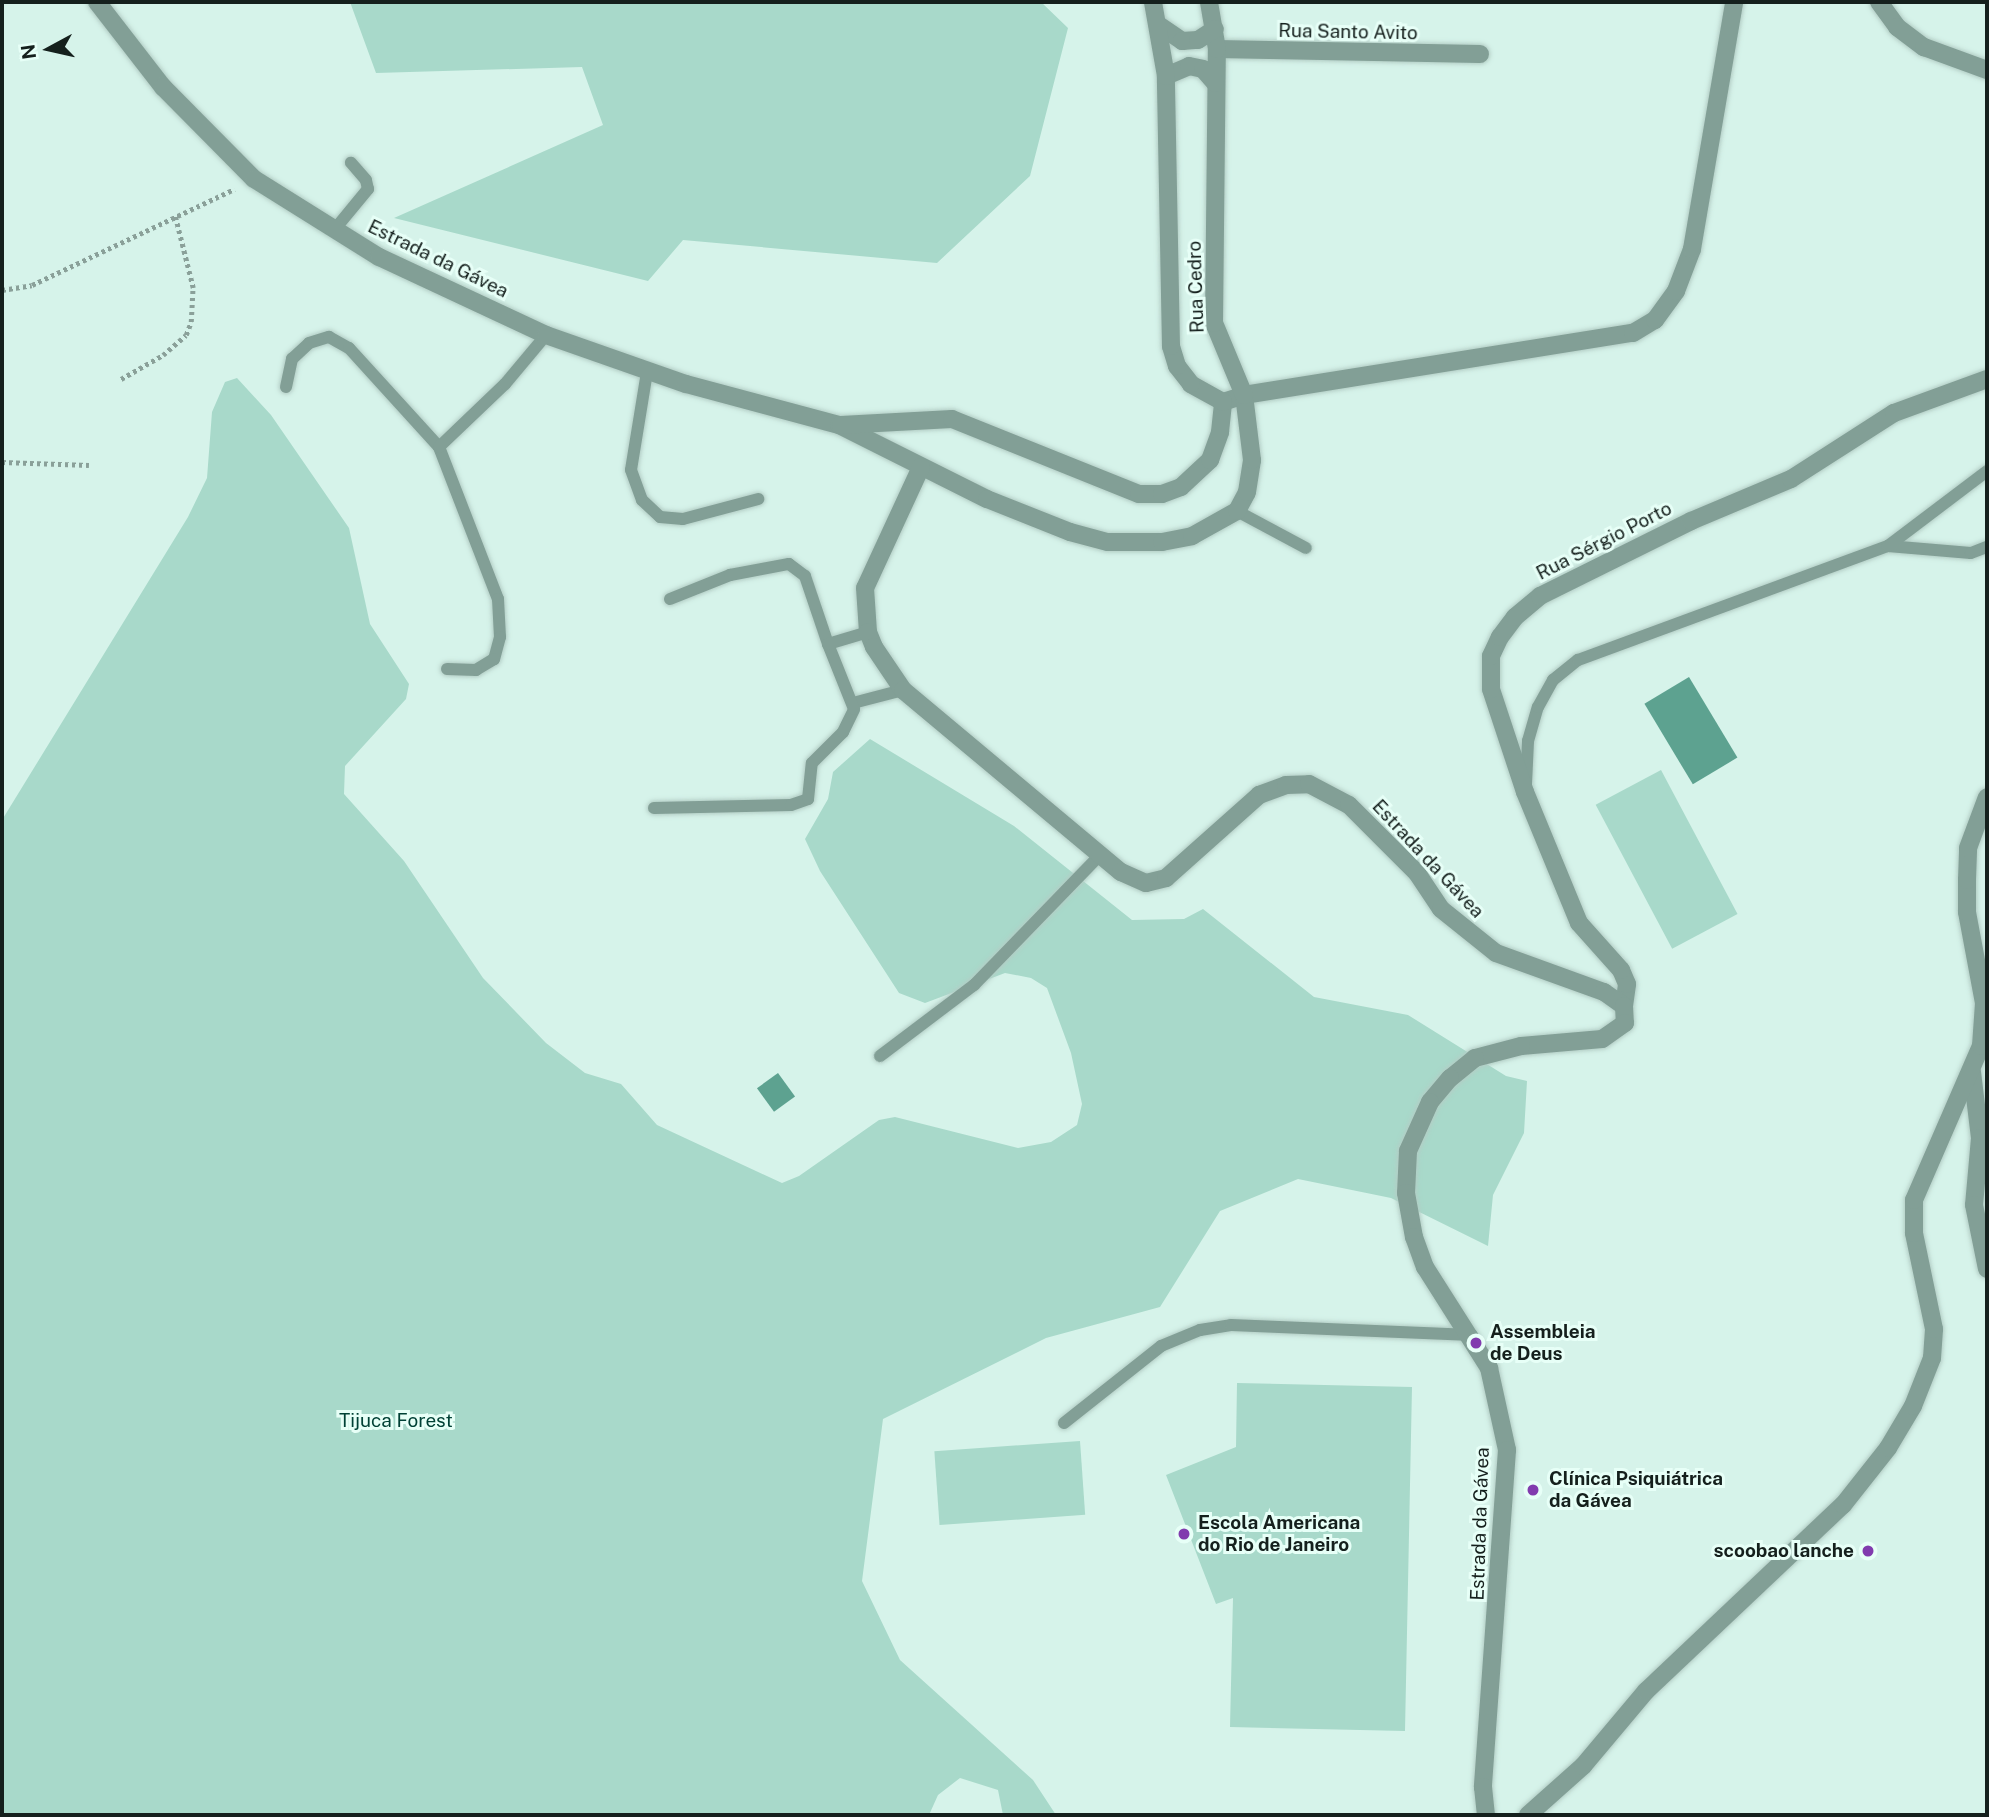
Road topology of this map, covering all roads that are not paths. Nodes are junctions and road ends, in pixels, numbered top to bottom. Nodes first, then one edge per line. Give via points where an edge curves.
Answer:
1 (97, 2) edge
2 (1153, 2) edge
3 (1209, 2) edge
4 (1734, 2) edge
5 (1879, 2) edge
6 (1160, 26) junction
7 (1215, 29) junction
8 (1217, 49) junction
9 (1479, 54) dead end
10 (1987, 70) edge
11 (1166, 76) junction
12 (1215, 83) junction
13 (351, 163) dead end
14 (335, 229) junction
15 (546, 335) junction
16 (647, 372) junction
17 (1987, 379) edge
18 (286, 387) dead end
19 (1244, 395) junction
20 (1223, 402) junction
21 (839, 425) junction
22 (439, 447) junction
23 (920, 467) junction
24 (1987, 471) edge
25 (758, 499) dead end
26 (1237, 511) junction
27 (1888, 546) junction
28 (1987, 547) edge
29 (1306, 548) dead end
30 (670, 599) dead end
31 (868, 632) junction
32 (828, 644) junction
33 (447, 669) dead end
34 (903, 690) junction
35 (853, 703) junction
36 (1525, 792) junction
37 (1987, 797) edge
38 (654, 808) dead end
39 (1100, 855) junction
40 (1624, 1006) junction
41 (880, 1056) dead end
42 (1972, 1072) junction
43 (1987, 1269) edge
44 (1472, 1335) junction
45 (1064, 1423) dead end
46 (1486, 1815) edge
47 (1528, 1815) edge

1 - 14 street, Estrada da Gávea via 163,87 254,179
2 - 6 street, Rua Cedro
3 - 7 street, Rua Cedro
4 - 19 street via 1692,250 1676,291 1655,320 1633,333
5 - 10 street via 1897,27 1924,47
6 - 7 street via 1182,41 1198,40
6 - 11 street, Rua Cedro
7 - 8 street, Rua Cedro
8 - 9 street, Rua Santo Avito
8 - 12 street, Rua Cedro
11 - 12 street via 1189,66 1203,69
11 - 20 street, Rua Cedro via 1171,346 1177,366 1191,384
12 - 19 street, Rua Cedro via 1214,323
13 - 14 lane via 368,189
14 - 15 street, Estrada da Gávea via 380,257
15 - 16 street, Estrada da Gávea
15 - 22 lane via 505,384
16 - 21 street, Estrada da Gávea
16 - 25 lane via 631,470 642,500 660,517 683,519
17 - 36 street, Rua Sérgio Porto via 1894,413 1791,479 1691,521 1563,585 1515,617 1491,656 1491,689
18 - 22 lane via 292,359 309,343 329,337 349,348
19 - 20 street
19 - 26 street, Rua Cedro via 1252,460 1247,492
20 - 21 street, Estrada da Gávea via 1220,432 1210,460 1181,487 1163,494 1139,494 953,419
21 - 23 street, Estrada da Gávea
22 - 33 lane via 498,599 500,636 494,659 476,670
23 - 26 street via 1070,533 1108,542 1162,542 1192,536
23 - 31 street, Estrada da Gávea via 865,588
24 - 27 lane
26 - 29 lane
27 - 28 lane via 1971,553
27 - 36 lane via 1578,660 1553,680 1538,707 1528,741
30 - 32 lane via 730,575 789,564 805,576
31 - 32 lane
31 - 34 street, Estrada da Gávea
32 - 35 lane
34 - 35 lane
34 - 39 street, Estrada da Gávea
35 - 38 lane via 852,718 843,732 812,763 811,789 802,802
36 - 40 street, Rua Sérgio Porto via 1579,923 1621,970 1627,984
37 - 42 street via 1968,848 1967,912 1984,1003 1981,1046
39 - 40 street, Estrada da Gávea via 1146,883 1166,878 1259,795 1286,785 1309,784 1349,805 1417,873 1441,909 1496,953 1604,992
39 - 41 lane via 974,985
40 - 44 street, Estrada da Gávea via 1625,1023 1602,1039 1521,1046 1475,1058 1450,1078 1424,1114 1408,1151 1406,1193 1414,1237 1441,1294
42 - 43 street via 1980,1138 1974,1205
42 - 47 street via 1914,1200 1914,1233 1934,1329 1932,1358 1913,1406 1888,1448 1843,1504 1646,1691 1583,1766
44 - 45 lane via 1231,1325 1200,1330 1161,1346
44 - 46 street, Estrada da Gávea via 1489,1367 1507,1450 1483,1787

